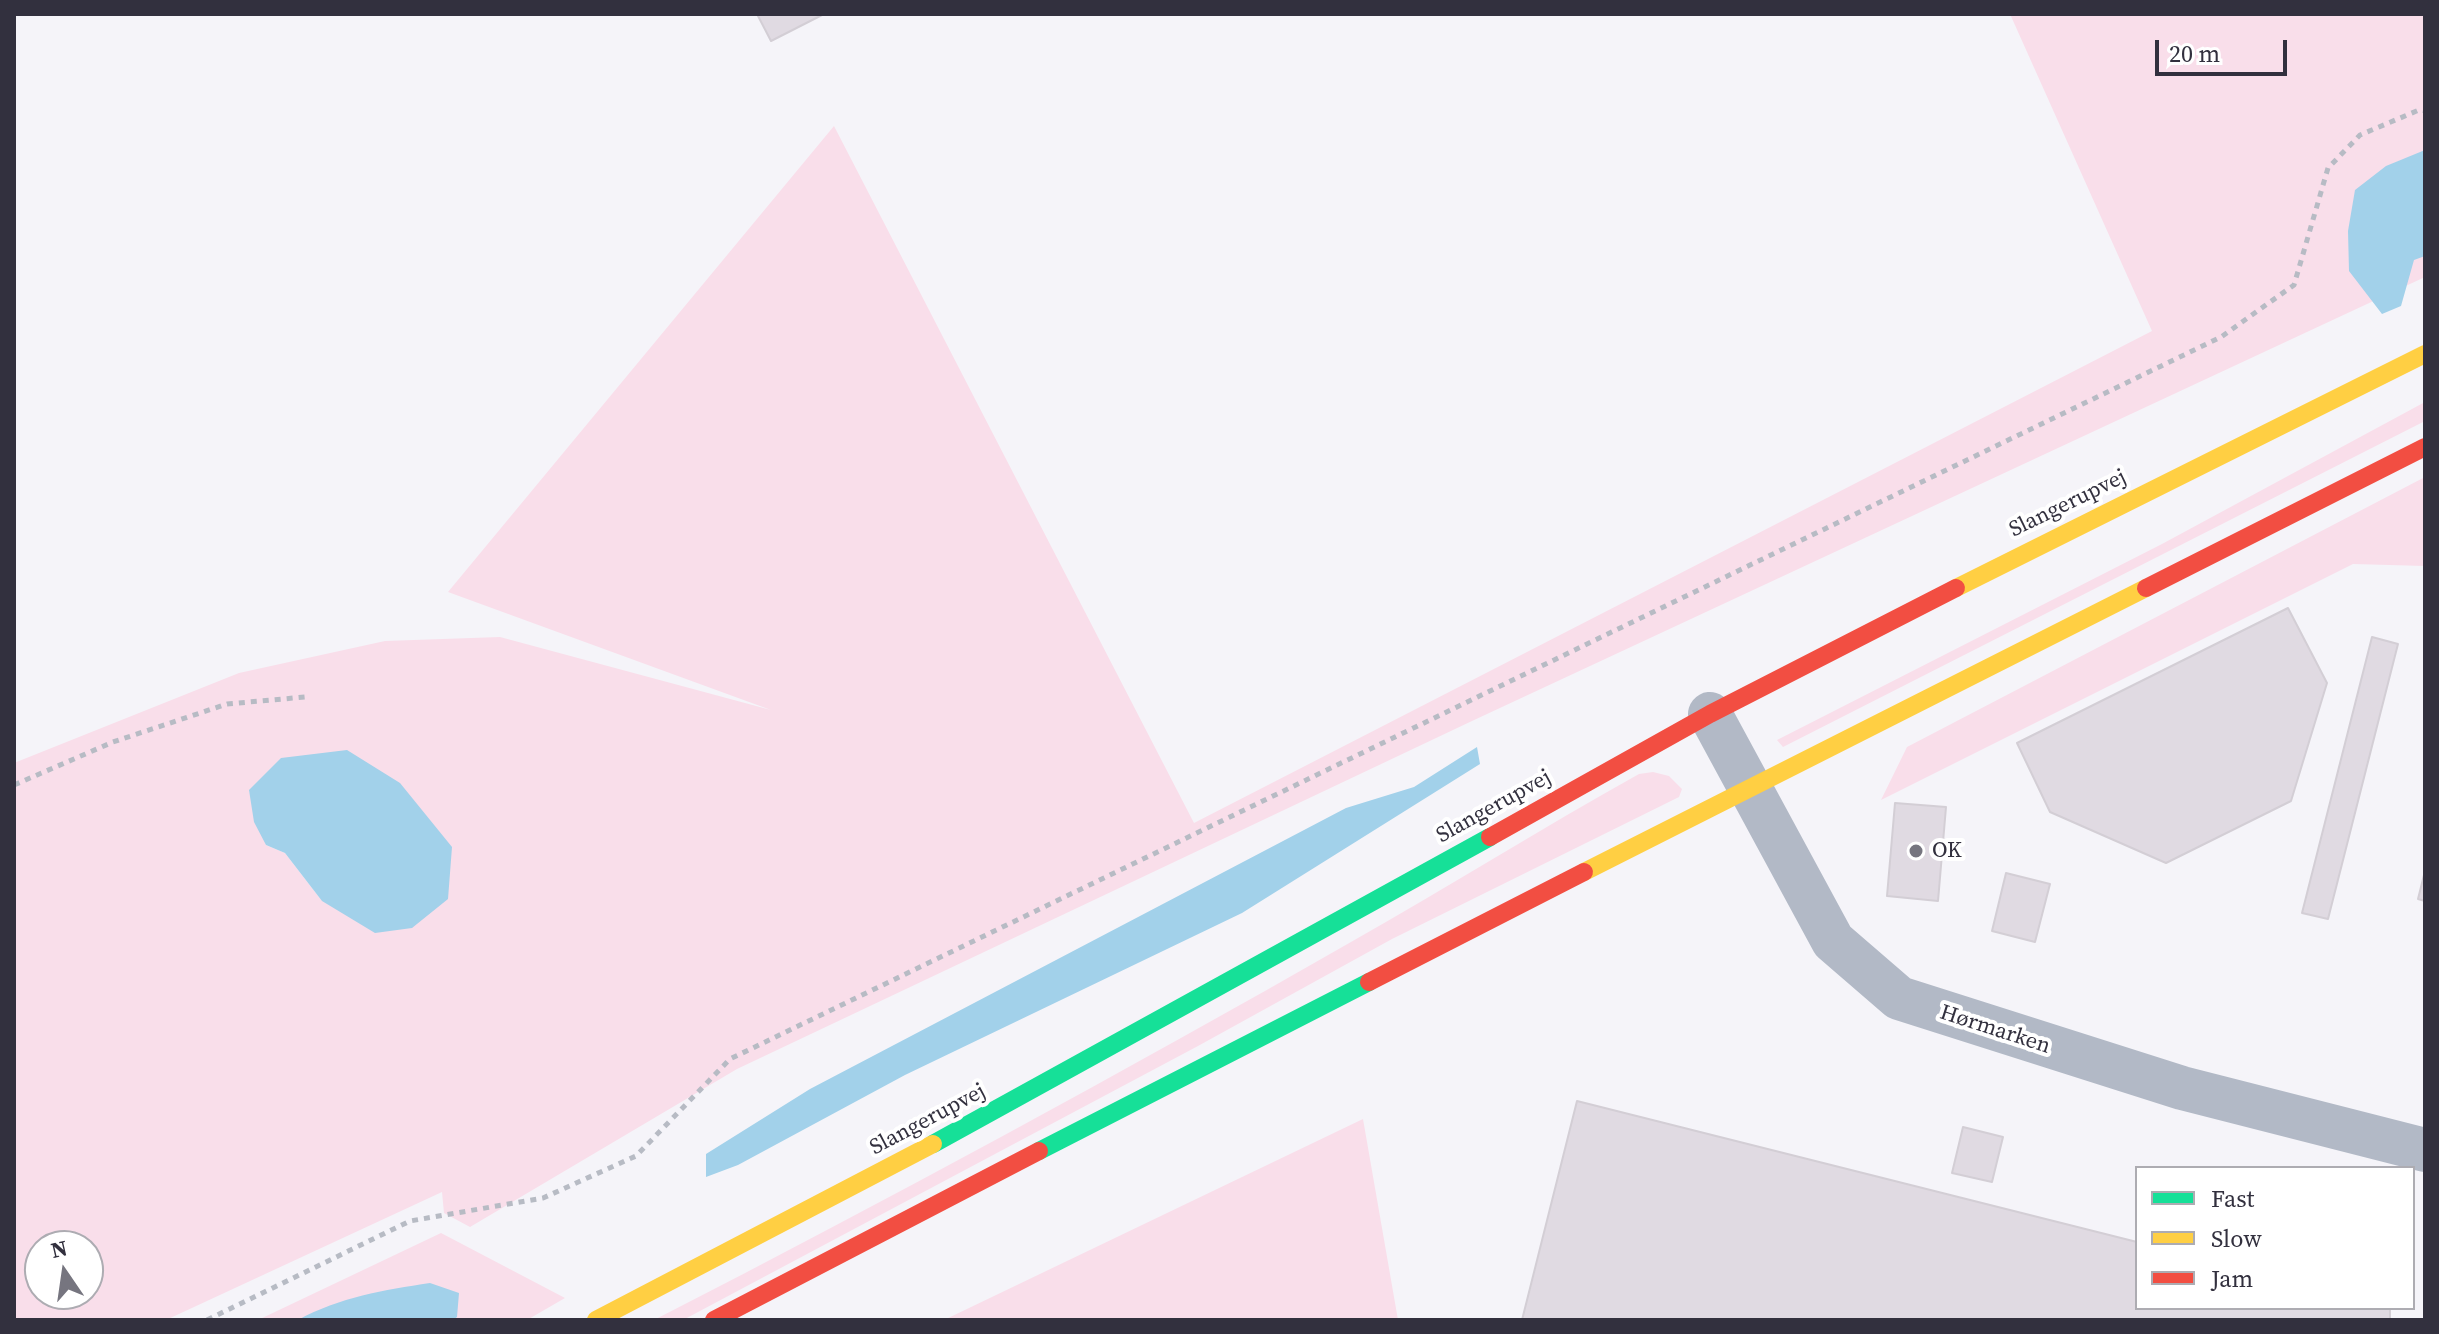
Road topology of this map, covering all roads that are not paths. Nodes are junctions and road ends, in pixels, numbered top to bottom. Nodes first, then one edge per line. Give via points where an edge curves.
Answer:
1 (2425, 354) edge
2 (2425, 447) edge
3 (1710, 714) junction
4 (1749, 792) junction
5 (2425, 1150) edge
6 (596, 1320) edge
7 (714, 1320) edge

1 - 3 main road, Slangerupvej
2 - 4 main road
3 - 4 street, Hørmarken
3 - 6 main road, Slangerupvej via 1018,1100
4 - 5 street, Hørmarken via 1833,941 1899,998 2182,1088
4 - 7 main road via 1194,1070

